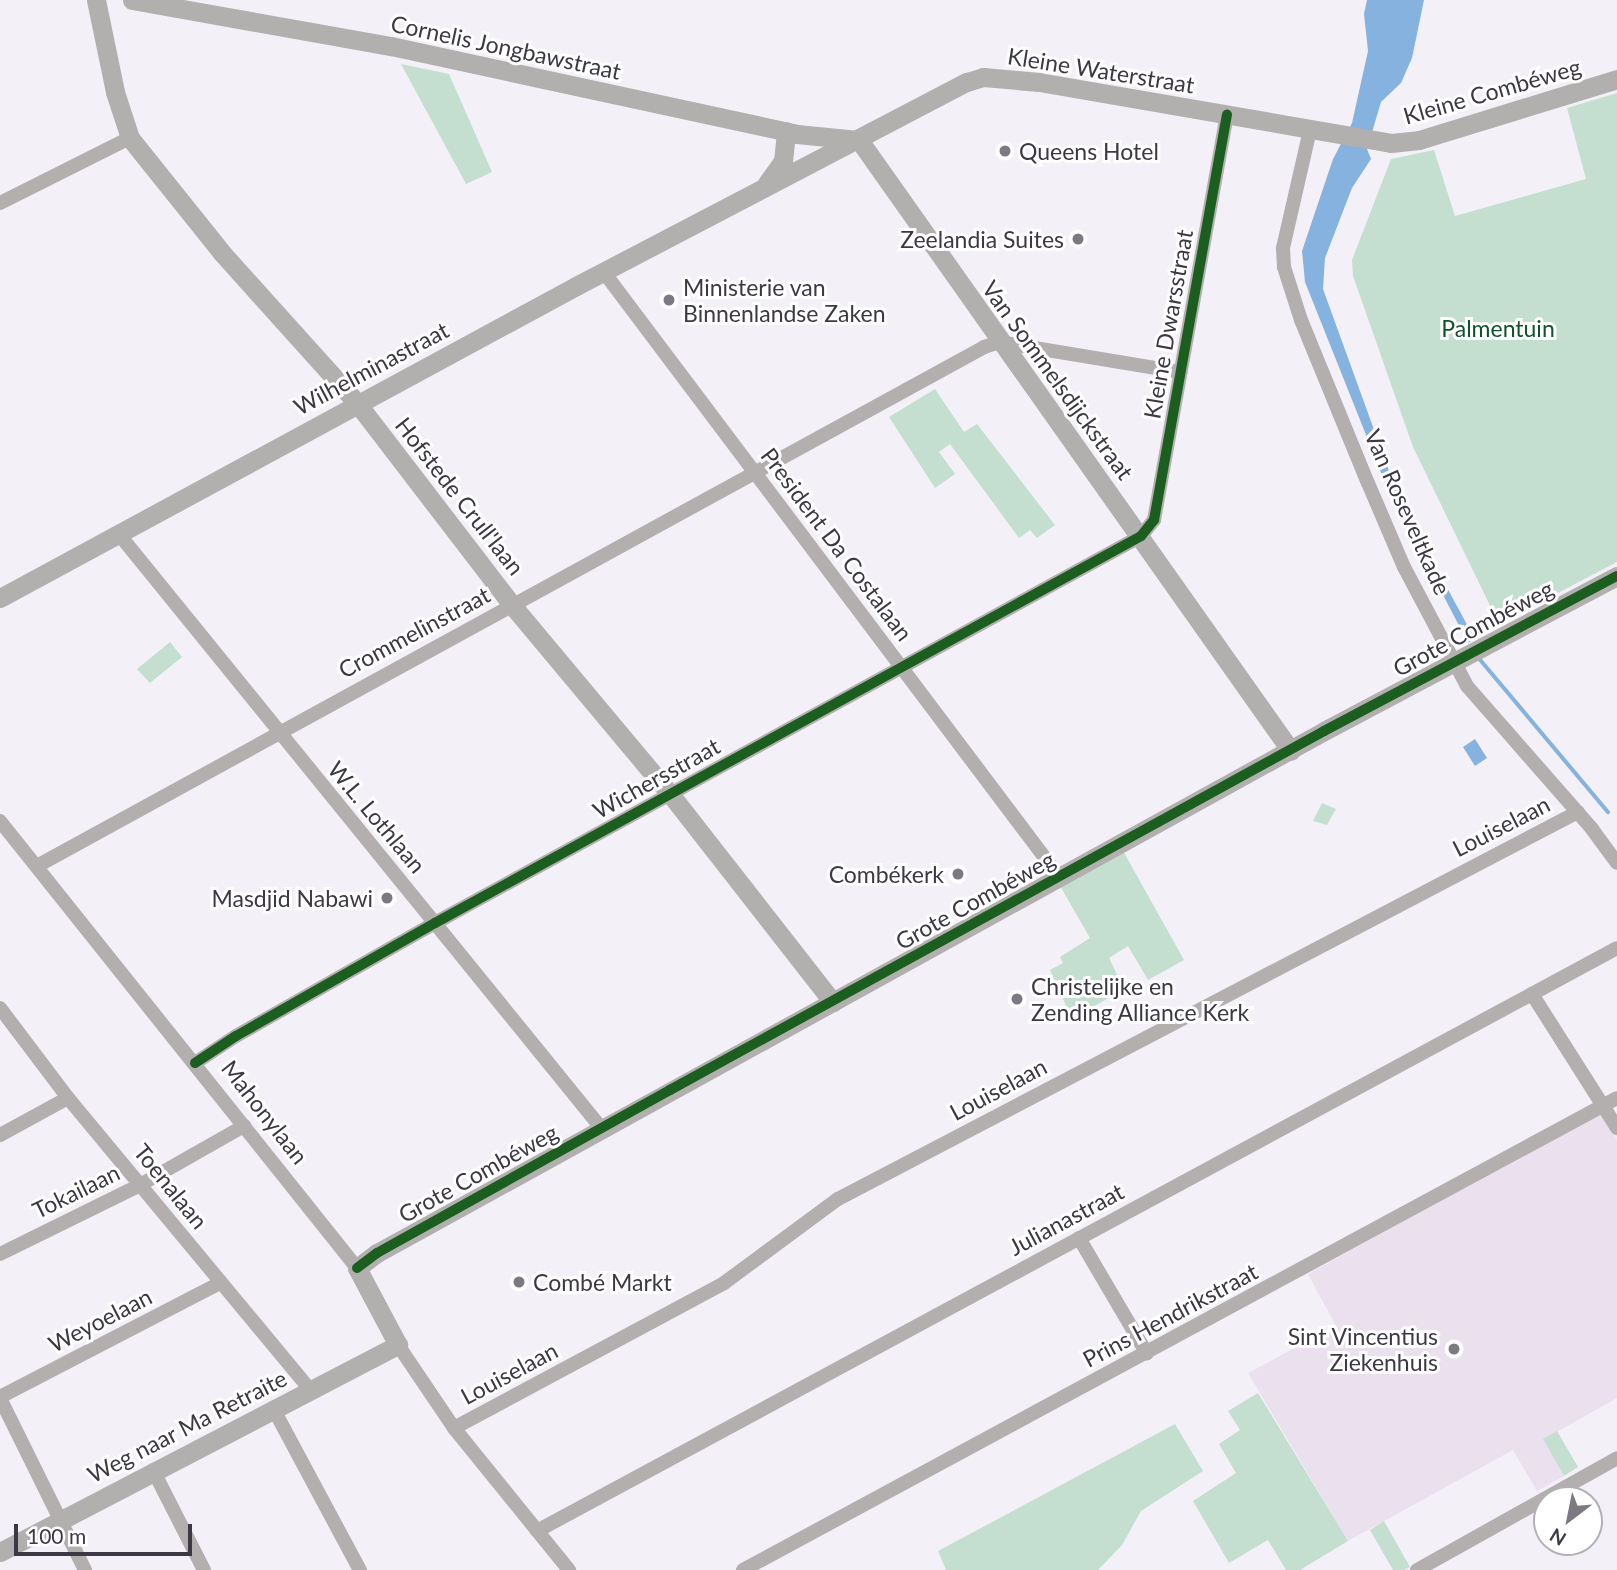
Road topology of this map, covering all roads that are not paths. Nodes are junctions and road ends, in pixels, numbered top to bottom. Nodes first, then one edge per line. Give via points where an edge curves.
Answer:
1 (96, 0) edge
2 (132, 0) edge
3 (1617, 79) edge
4 (1227, 115) junction
5 (755, 124) junction
6 (1310, 130) junction
7 (791, 132) junction
8 (130, 138) junction
9 (859, 140) junction
10 (1381, 142) joint
11 (777, 174) junction
12 (0, 203) edge
13 (603, 271) junction
14 (999, 342) junction
15 (1181, 372) junction
16 (357, 403) junction
17 (755, 475) junction
18 (118, 533) junction
19 (1141, 536) junction
20 (1617, 576) edge
21 (0, 598) edge
22 (512, 605) junction
23 (1458, 659) junction
24 (901, 666) junction
25 (277, 732) junction
26 (1291, 751) junction
27 (671, 795) junction
28 (1578, 812) junction
29 (0, 821) edge
30 (1617, 863) edge
31 (37, 866) junction
32 (1060, 878) junction
33 (435, 923) junction
34 (1617, 948) edge
35 (1532, 993) junction
36 (833, 1002) junction
37 (1, 1011) edge
38 (195, 1063) junction
39 (68, 1098) junction
40 (1617, 1098) edge
41 (1603, 1107) junction
42 (244, 1126) junction
43 (1617, 1128) edge
44 (602, 1129) junction
45 (0, 1135) edge
46 (140, 1185) junction
47 (1079, 1238) junction
48 (0, 1254) edge
49 (357, 1268) junction
50 (220, 1283) junction
51 (398, 1345) junction
52 (1147, 1354) junction
53 (310, 1390) junction
54 (0, 1397) edge
55 (273, 1408) junction
56 (454, 1428) junction
57 (1617, 1458) edge
58 (153, 1470) junction
59 (59, 1520) junction
60 (537, 1531) junction
61 (0, 1552) edge
62 (85, 1570) edge
63 (204, 1570) edge
64 (360, 1570) edge
65 (569, 1570) edge
66 (743, 1570) edge
67 (1417, 1570) edge

1 - 8 street, Hofstede Crull'laan via 115,92
2 - 5 street, Cornelis Jongbawstraat via 391,46
3 - 10 street, Kleine Combéweg via 1419,140
4 - 6 street, Kleine Waterstraat
4 - 9 street, Kleine Waterstraat via 1040,82 983,77
4 - 15 street, Kleine Dwarsstraat
5 - 7 street, Cornelis Jongbawstraat
5 - 11 street via 772,141
6 - 10 street, Kleine Waterstraat
6 - 23 street, Van Roseveltkade via 1283,248 1284,267 1301,320 1404,566
7 - 9 street
7 - 11 street via 791,161
8 - 12 street
8 - 16 street, Hofstede Crull'laan via 222,253
9 - 11 street, Kleine Waterstraat
9 - 14 street, Van Sommelsdijckstraat
11 - 13 street, Wilhelminastraat
13 - 16 street, Wilhelminastraat
13 - 17 street, President Da Costalaan
14 - 15 street
14 - 17 street, Crommelinstraat
14 - 19 street, Van Sommelsdijckstraat
15 - 19 street, Kleine Dwarsstraat via 1154,520
16 - 18 street, Wilhelminastraat
16 - 22 street, Hofstede Crull'laan
17 - 22 street, Crommelinstraat
17 - 24 street, President Da Costalaan
18 - 21 street, Wilhelminastraat
18 - 25 street, W.L. Lothlaan
19 - 24 street, Wichersstraat
19 - 26 street, Van Sommelsdijckstraat
20 - 23 street, Grote Combéweg
22 - 25 street, Crommelinstraat
22 - 27 street, Hofstede Crull'laan
23 - 26 street, Grote Combéweg
23 - 28 street, Van Roseveltkade via 1467,686
24 - 27 street, Wichersstraat
24 - 32 street, President Da Costalaan
25 - 31 street, Crommelinstraat
25 - 33 street, W.L. Lothlaan
26 - 32 street, Grote Combéweg
27 - 33 street, Wichersstraat
27 - 36 street, Hofstede Crull'laan
28 - 30 street, Van Roseveltkade
28 - 56 street, Louiselaan via 838,1199 724,1283
29 - 31 street, Mahonylaan
31 - 38 street, Mahonylaan
32 - 36 street, Grote Combéweg
33 - 38 street, Wichersstraat
33 - 44 street, W.L. Lothlaan
34 - 35 street, Julianastraat
35 - 41 street
35 - 47 street, Julianastraat
36 - 44 street, Grote Combéweg
37 - 39 street, Toenalaan
38 - 42 street, Mahonylaan
39 - 45 street
39 - 46 street, Toenalaan
40 - 41 street, Prins Hendrikstraat
41 - 43 street
41 - 52 street, Prins Hendrikstraat
42 - 46 street, Tokailaan
42 - 49 street, Mahonylaan
44 - 49 street, Grote Combéweg
46 - 48 street, Tokailaan
46 - 50 street, Toenalaan
47 - 52 street
47 - 60 street, Julianastraat
49 - 51 street, Mahonylaan
50 - 53 street, Toenalaan
50 - 54 street, Weyoelaan
51 - 53 street, Weg naar Ma Retraite
51 - 56 street
52 - 66 street, Prins Hendrikstraat
53 - 55 street, Weg naar Ma Retraite
54 - 59 street
55 - 58 street, Weg naar Ma Retraite
55 - 64 street
56 - 60 street
57 - 67 street
58 - 59 street, Weg naar Ma Retraite
58 - 63 street
59 - 61 street, Weg naar Ma Retraite
59 - 62 street
60 - 65 street

